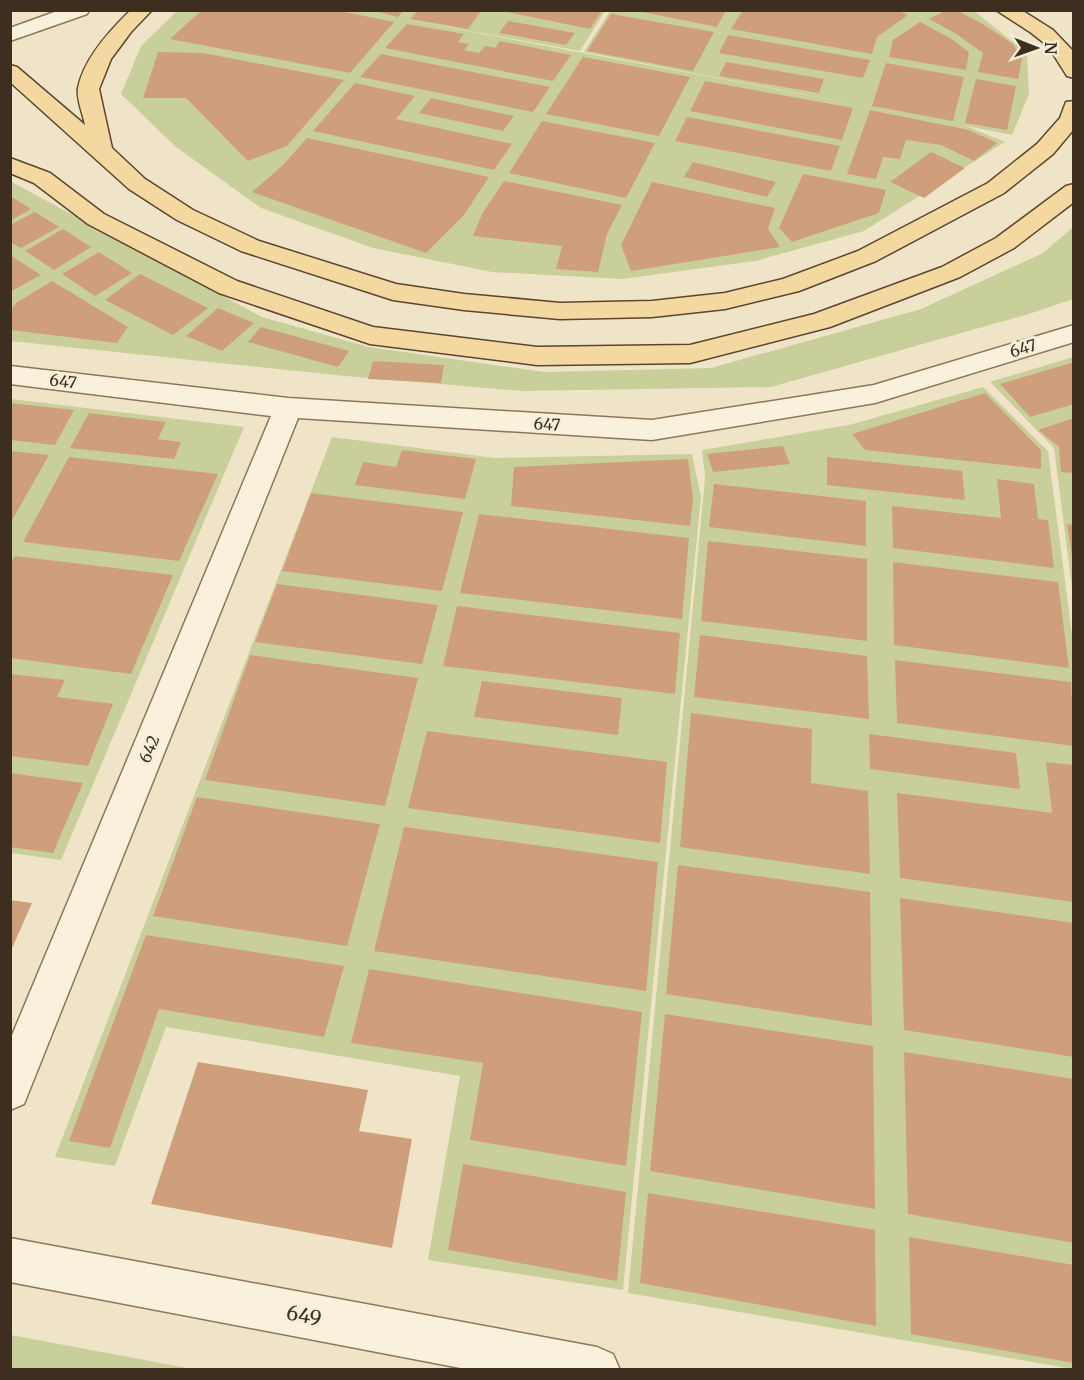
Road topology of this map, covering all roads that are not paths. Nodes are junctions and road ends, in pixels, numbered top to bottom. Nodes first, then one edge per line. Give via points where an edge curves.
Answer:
1 (80, 10) edge
2 (143, 10) edge
3 (1005, 10) edge
4 (10, 35) edge
5 (10, 71) edge
6 (1074, 72) edge
7 (1074, 106) edge
8 (101, 150) junction
9 (14, 156) edge
10 (1074, 191) edge
11 (1074, 333) edge
12 (10, 375) edge
13 (288, 408) junction
14 (10, 1090) edge
15 (10, 1260) edge
16 (597, 1370) edge

1 - 4 street
2 - 8 main road via 101,58 88,89
3 - 6 main road via 1046,32
5 - 8 main road
7 - 8 main road via 1070,119 1045,149 996,188 867,256 780,288 725,301 652,309 560,311 393,292 250,246 185,215 137,184
9 - 10 main road via 96,219 228,287 370,335 537,356 690,354 821,321 960,267 1005,243
11 - 13 street, 647 via 875,394 652,430
12 - 13 street, 647
13 - 14 street, 642
15 - 16 street, 649

